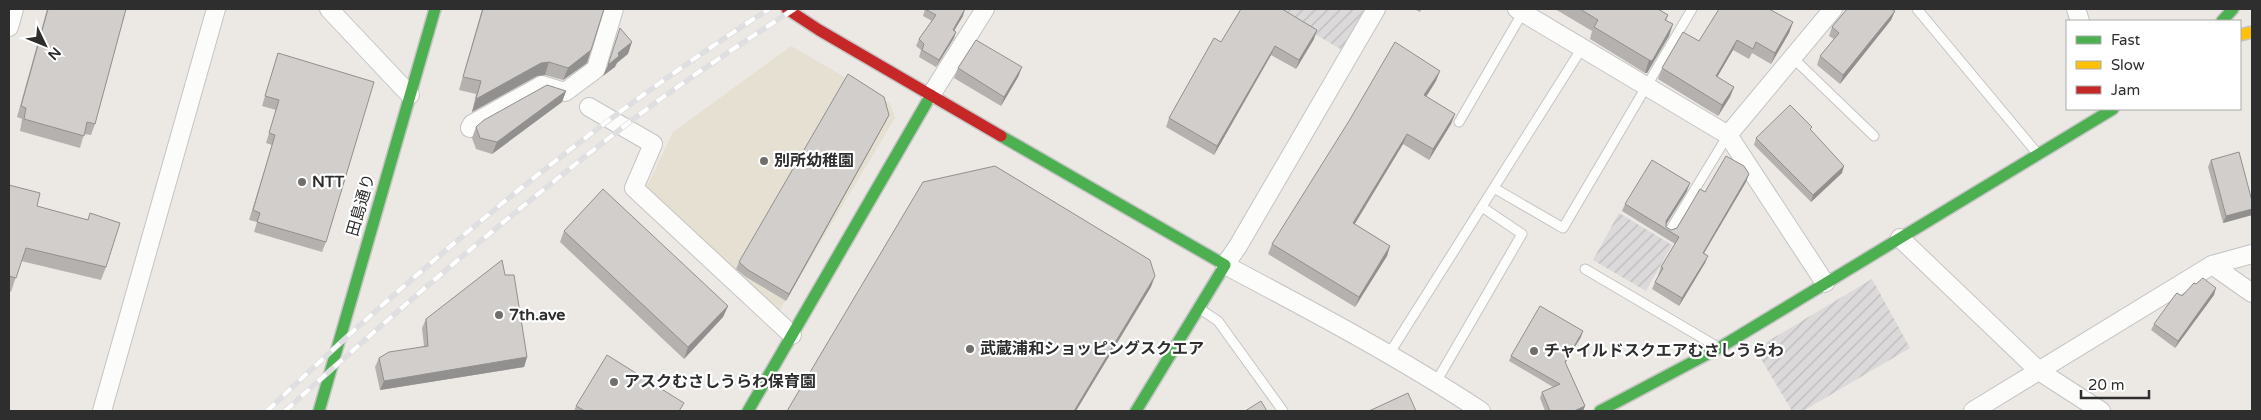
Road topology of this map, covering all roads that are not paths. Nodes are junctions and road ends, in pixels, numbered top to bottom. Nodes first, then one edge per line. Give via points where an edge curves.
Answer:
1 (14, 9) edge
2 (216, 9) edge
3 (329, 9) edge
4 (436, 9) edge
5 (614, 9) edge
6 (787, 9) edge
7 (985, 9) edge
8 (1376, 9) edge
9 (1692, 9) edge
10 (1833, 9) edge
11 (1917, 9) edge
12 (2231, 10) edge
13 (1520, 11) edge
14 (2223, 20) edge
15 (9, 27) edge
16 (1582, 48) junction
17 (1792, 58) junction
18 (1647, 87) junction
19 (410, 95) junction
20 (931, 95) junction
21 (589, 107) dead end
22 (2110, 110) edge
23 (1459, 122) dead end
24 (470, 128) dead end
25 (1728, 135) junction
26 (1874, 136) dead end
27 (2038, 155) junction
28 (1494, 188) junction
29 (1482, 207) junction
30 (1669, 232) edge
31 (1900, 238) junction
32 (2252, 254) edge
33 (1225, 264) junction
34 (2212, 265) junction
35 (1585, 269) dead end
36 (1825, 283) junction
37 (2252, 293) edge
38 (1198, 308) junction
39 (792, 335) junction
40 (1719, 348) junction
41 (1389, 354) junction
42 (2039, 371) junction
43 (1436, 382) junction
44 (102, 411) edge
45 (319, 411) edge
46 (748, 411) edge
47 (1136, 411) edge
48 (1283, 411) edge
49 (1481, 411) edge
50 (1600, 411) edge
51 (1973, 411) edge
52 (2101, 411) edge

1 - 15 street
2 - 44 street
3 - 19 street
4 - 19 street, 田島通り
5 - 24 street via 596,69 587,80 565,92 542,85
6 - 20 street
7 - 20 street
8 - 33 street
9 - 18 lane
10 - 17 street
11 - 27 lane
12 - 14 street
13 - 16 street
13 - 23 lane
16 - 18 street
16 - 28 lane
17 - 25 street
17 - 26 lane
18 - 25 street
18 - 28 lane via 1563,228
19 - 45 street, 田島通り
20 - 33 street
20 - 39 street
21 - 39 street via 653,144 634,188
22 - 27 street
25 - 30 lane
25 - 36 street
27 - 31 street
28 - 29 lane
29 - 41 lane
29 - 43 lane via 1522,234
31 - 36 street
31 - 42 street
32 - 34 street
33 - 38 street
33 - 41 street
34 - 37 street
34 - 42 street
35 - 40 lane
36 - 40 street
38 - 47 street
38 - 48 lane via 1218,321
39 - 46 street
40 - 50 street
41 - 43 street
42 - 51 street
42 - 52 street
43 - 49 street

